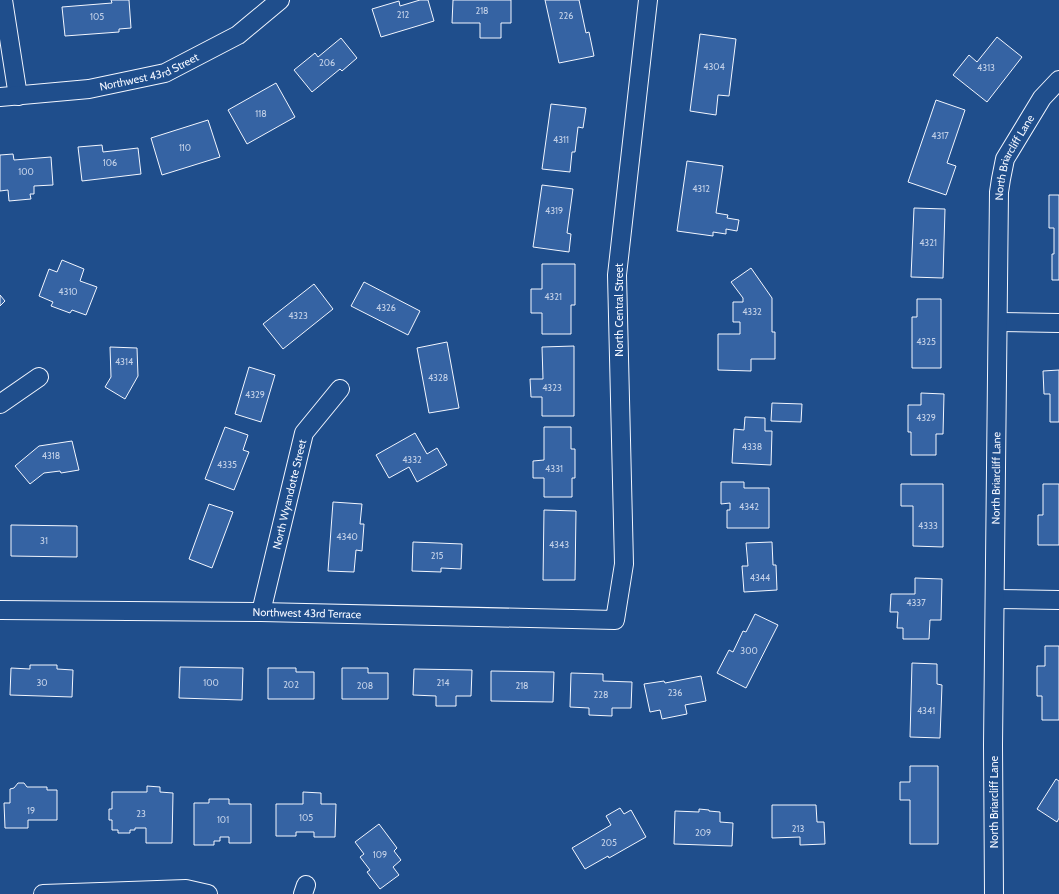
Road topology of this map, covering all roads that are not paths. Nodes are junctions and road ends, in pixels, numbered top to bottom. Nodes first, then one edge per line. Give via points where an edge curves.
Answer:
1 (3, 0) edge
2 (280, 0) edge
3 (648, 0) edge
4 (1059, 80) edge
5 (18, 96) junction
6 (0, 98) edge
7 (998, 322) junction
8 (1059, 323) edge
9 (39, 377) dead end
10 (340, 389) dead end
11 (0, 404) edge
12 (995, 598) junction
13 (1059, 600) edge
14 (0, 610) edge
15 (261, 612) junction
16 (615, 620) joint
17 (43, 894) edge
18 (208, 894) edge
19 (994, 894) edge

1 - 5 street
2 - 5 street, Northwest 43rd Street via 238,36 165,73 90,89
3 - 16 street, North Central Street via 617,275 624,564
4 - 7 street, North Briarcliff Lane via 1042,98 1005,159 999,192
5 - 6 street, Northwest 43rd Street
7 - 8 street
7 - 12 street, North Briarcliff Lane
9 - 11 street
10 - 15 street, North Wyandotte Street via 304,433
12 - 13 street
12 - 19 street, North Briarcliff Lane
14 - 15 street, Northwest 43rd Terrace
15 - 16 street, Northwest 43rd Terrace
17 - 18 street via 186,889

